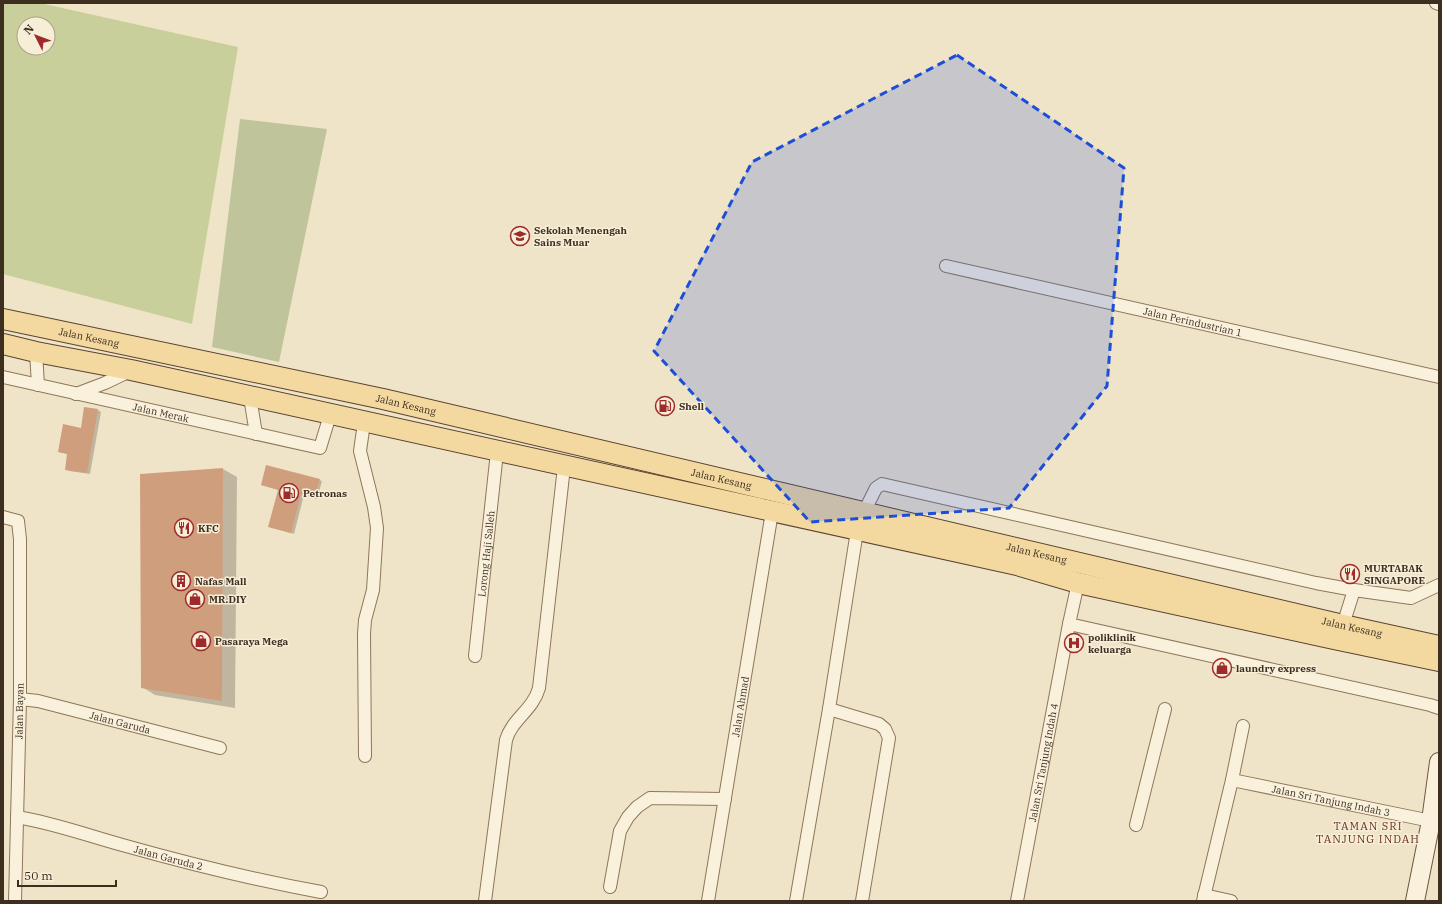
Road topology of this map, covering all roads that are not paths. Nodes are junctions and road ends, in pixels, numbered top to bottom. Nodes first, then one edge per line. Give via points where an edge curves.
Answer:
1 (946, 266) dead end
2 (3, 318) edge
3 (3, 344) edge
4 (36, 352) junction
5 (131, 370) junction
6 (3, 377) edge
7 (1439, 377) edge
8 (38, 385) junction
9 (76, 394) junction
10 (250, 397) junction
11 (330, 415) junction
12 (364, 423) junction
13 (256, 434) junction
14 (497, 452) junction
15 (564, 467) junction
16 (868, 505) junction
17 (772, 512) junction
18 (3, 517) edge
19 (857, 531) junction
20 (1078, 583) junction
21 (1439, 585) edge
22 (1353, 593) junction
23 (1345, 619) junction
24 (1069, 624) junction
25 (1429, 645) edge
26 (475, 656) dead end
27 (1439, 661) edge
28 (1439, 674) edge
29 (20, 699) junction
30 (1439, 708) edge
31 (829, 709) junction
32 (1165, 709) dead end
33 (1242, 726) dead end
34 (220, 748) dead end
35 (365, 756) dead end
36 (1439, 762) edge
37 (1232, 780) junction
38 (725, 799) junction
39 (17, 817) junction
40 (1431, 821) junction
41 (1136, 824) dead end
42 (610, 887) dead end
43 (321, 892) dead end
44 (1203, 898) edge
45 (15, 901) edge
46 (485, 901) edge
47 (708, 901) edge
48 (796, 901) edge
49 (862, 901) edge
50 (1017, 901) edge
51 (1231, 901) edge
52 (1415, 901) edge

1 - 7 street, Jalan Perindustrian 1
2 - 16 main road, Jalan Kesang
3 - 4 main road, Jalan Kesang
4 - 5 main road, Jalan Kesang
4 - 8 street
5 - 9 street
5 - 10 main road, Jalan Kesang
6 - 8 street, Jalan Merak
8 - 9 street, Jalan Merak
9 - 13 street, Jalan Merak
10 - 11 main road, Jalan Kesang
10 - 13 street
11 - 12 main road, Jalan Kesang
11 - 13 street, Jalan Merak via 320,448
12 - 14 main road, Jalan Kesang
12 - 35 street via 360,451 378,528 373,590 364,634
14 - 15 main road, Jalan Kesang
14 - 26 street, Lorong Haji Salleh
15 - 17 main road, Jalan Kesang
15 - 46 street via 539,688 531,705 512,725 506,740
16 - 22 street via 876,488 882,484
16 - 23 main road, Jalan Kesang
17 - 19 main road, Jalan Kesang
17 - 38 street, Jalan Ahmad
18 - 29 street, Jalan Bayan via 18,521
19 - 20 main road, Jalan Kesang via 1016,566
19 - 31 street
20 - 24 street, Jalan Sri Tanjung Indah 4
20 - 25 main road, Jalan Kesang
21 - 22 street via 1411,598
22 - 23 street
23 - 25 main road, Jalan Kesang
24 - 30 street
24 - 50 street, Jalan Sri Tanjung Indah 4
25 - 27 main road, Jalan Kesang
25 - 28 main road
29 - 34 street, Jalan Garuda via 38,701
29 - 39 street, Jalan Bayan
31 - 48 street
31 - 49 street via 879,724 889,738
32 - 41 street
33 - 37 street
36 - 40 street
37 - 40 street, Jalan Sri Tanjung Indah 3
37 - 44 street
38 - 42 street via 650,798 637,807 620,831
38 - 47 street, Jalan Ahmad
39 - 43 street, Jalan Garuda 2 via 258,880
39 - 45 street, Jalan Bayan
40 - 52 street
44 - 51 street

